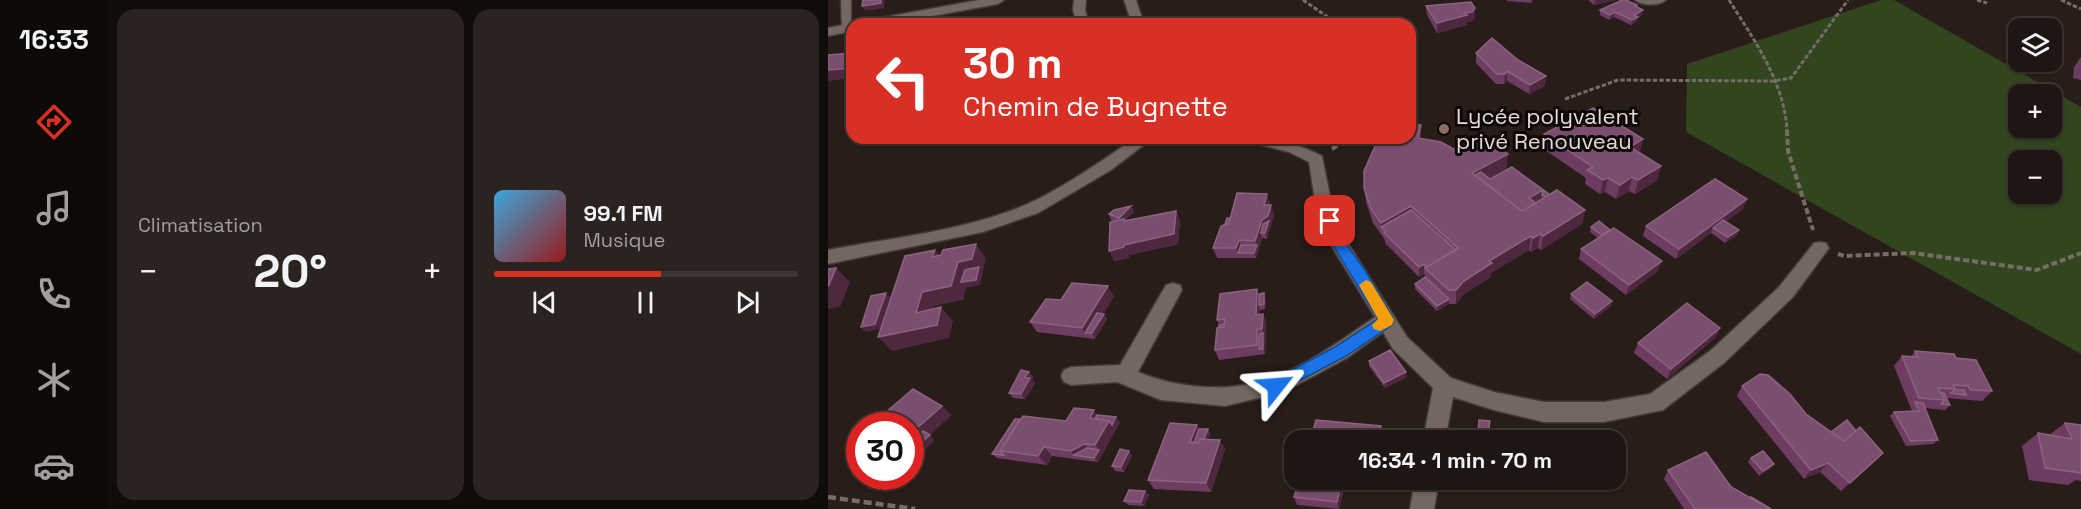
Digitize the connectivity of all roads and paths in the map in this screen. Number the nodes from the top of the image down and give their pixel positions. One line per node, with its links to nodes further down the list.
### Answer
1 (846, 0): 14 (lane)
2 (998, 0): 15 (street)
3 (1080, 0): 16 (street)
4 (1130, 0): 17 (street)
5 (1303, 0): 18 (path)
6 (1641, 0): 7 (street)
7 (1660, 0)
8 (1729, 0): 21 (path)
9 (1848, 0): 21 (path)
10 (1977, 0): 12 (path)
11 (2061, 0): 13 (path)
12 (1987, 3)
13 (2081, 9)
14 (849, 18)
15 (901, 18)
16 (1081, 18)
17 (1136, 18)
18 (1329, 18)
19 (846, 29): 20 (street)
20 (828, 32)
21 (1774, 81): 22 (path); 25 (path)
22 (1565, 99)
23 (1136, 144): 27 (street)
24 (1277, 144): 29 (street)
25 (1820, 248): 26 (path); 32 (street)
26 (2081, 253)
27 (828, 257)
28 (1173, 290): 31 (street)
29 (1386, 320): 31 (street); 32 (street)
30 (1071, 376): 31 (street)
31 (1125, 376)
32 (1444, 385): 33 (street)
33 (1436, 430)
34 (1425, 490): 37 (street)
35 (828, 497): 36 (path)
36 (915, 509)
37 (1422, 509)

